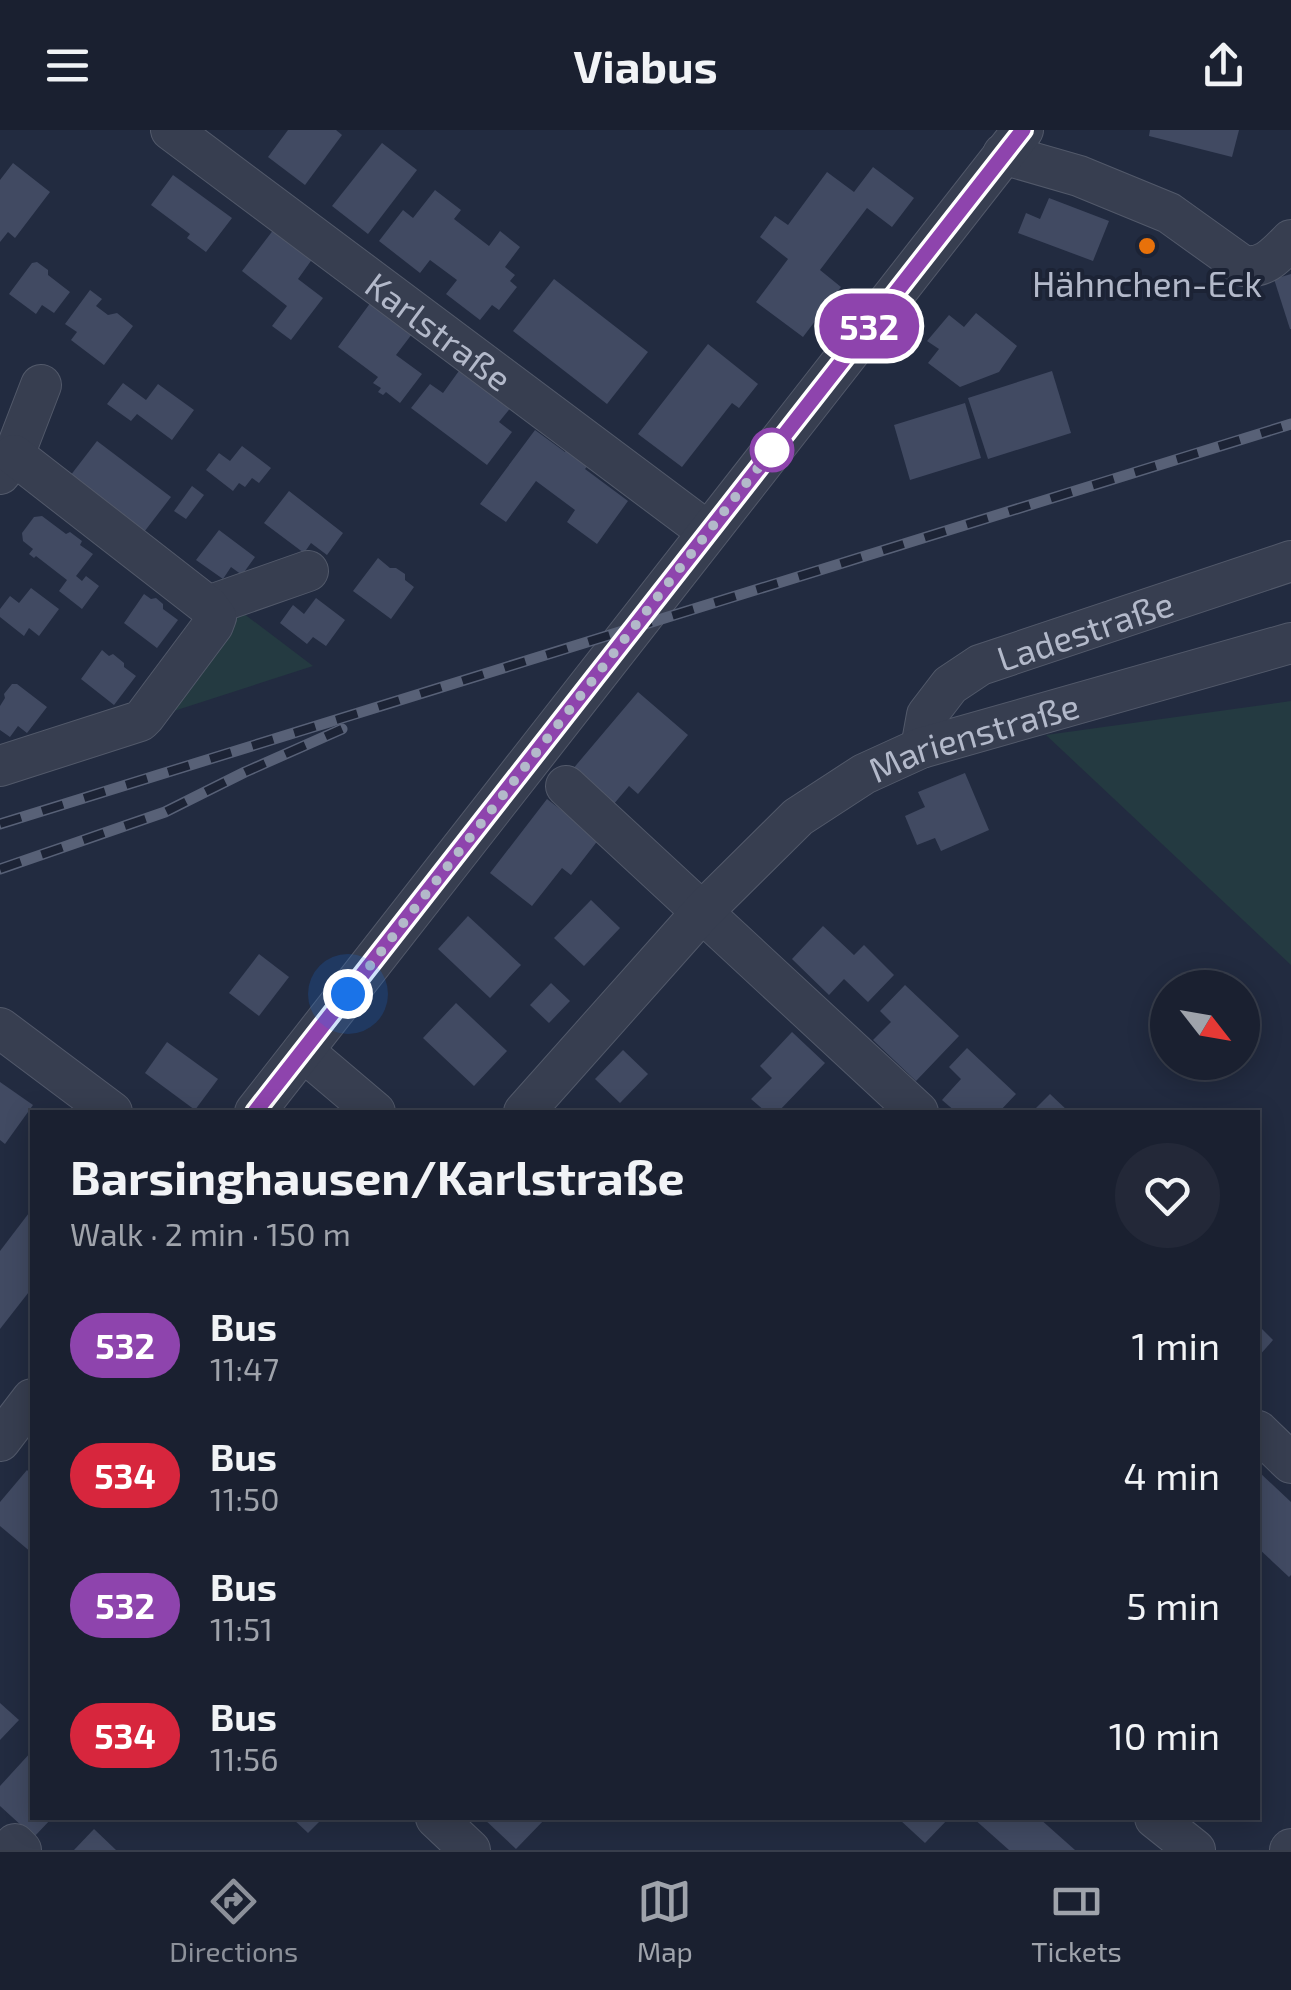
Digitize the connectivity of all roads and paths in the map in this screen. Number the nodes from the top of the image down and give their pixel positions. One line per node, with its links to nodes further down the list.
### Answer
1 (171, 130): 6 (street, Karlstraße)
2 (1013, 142): 3 (street); 6 (street)
3 (1291, 240)
4 (41, 385): 5 (street)
5 (7, 464): 9 (street)
6 (708, 532): 16 (street)
7 (1291, 562): 11 (street, Ladestraße)
8 (308, 571): 9 (street)
9 (208, 606): 12 (street)
10 (1291, 643): 11 (street, Marienstraße)
11 (921, 748): 14 (street, Marienstraße)
12 (0, 766)
13 (566, 786): 14 (street)
14 (702, 912): 20 (street, Marienstraße); 21 (street)
15 (0, 1028): 17 (street)
16 (303, 1051): 18 (street); 19 (street)
17 (109, 1110)
18 (257, 1110)
19 (373, 1110)
20 (526, 1110)
21 (916, 1110)
22 (1260, 1433): 23 (street)
23 (1291, 1463)
24 (438, 1820): 26 (street)
25 (1158, 1820): 27 (street)
26 (470, 1850)
27 (1195, 1850)

